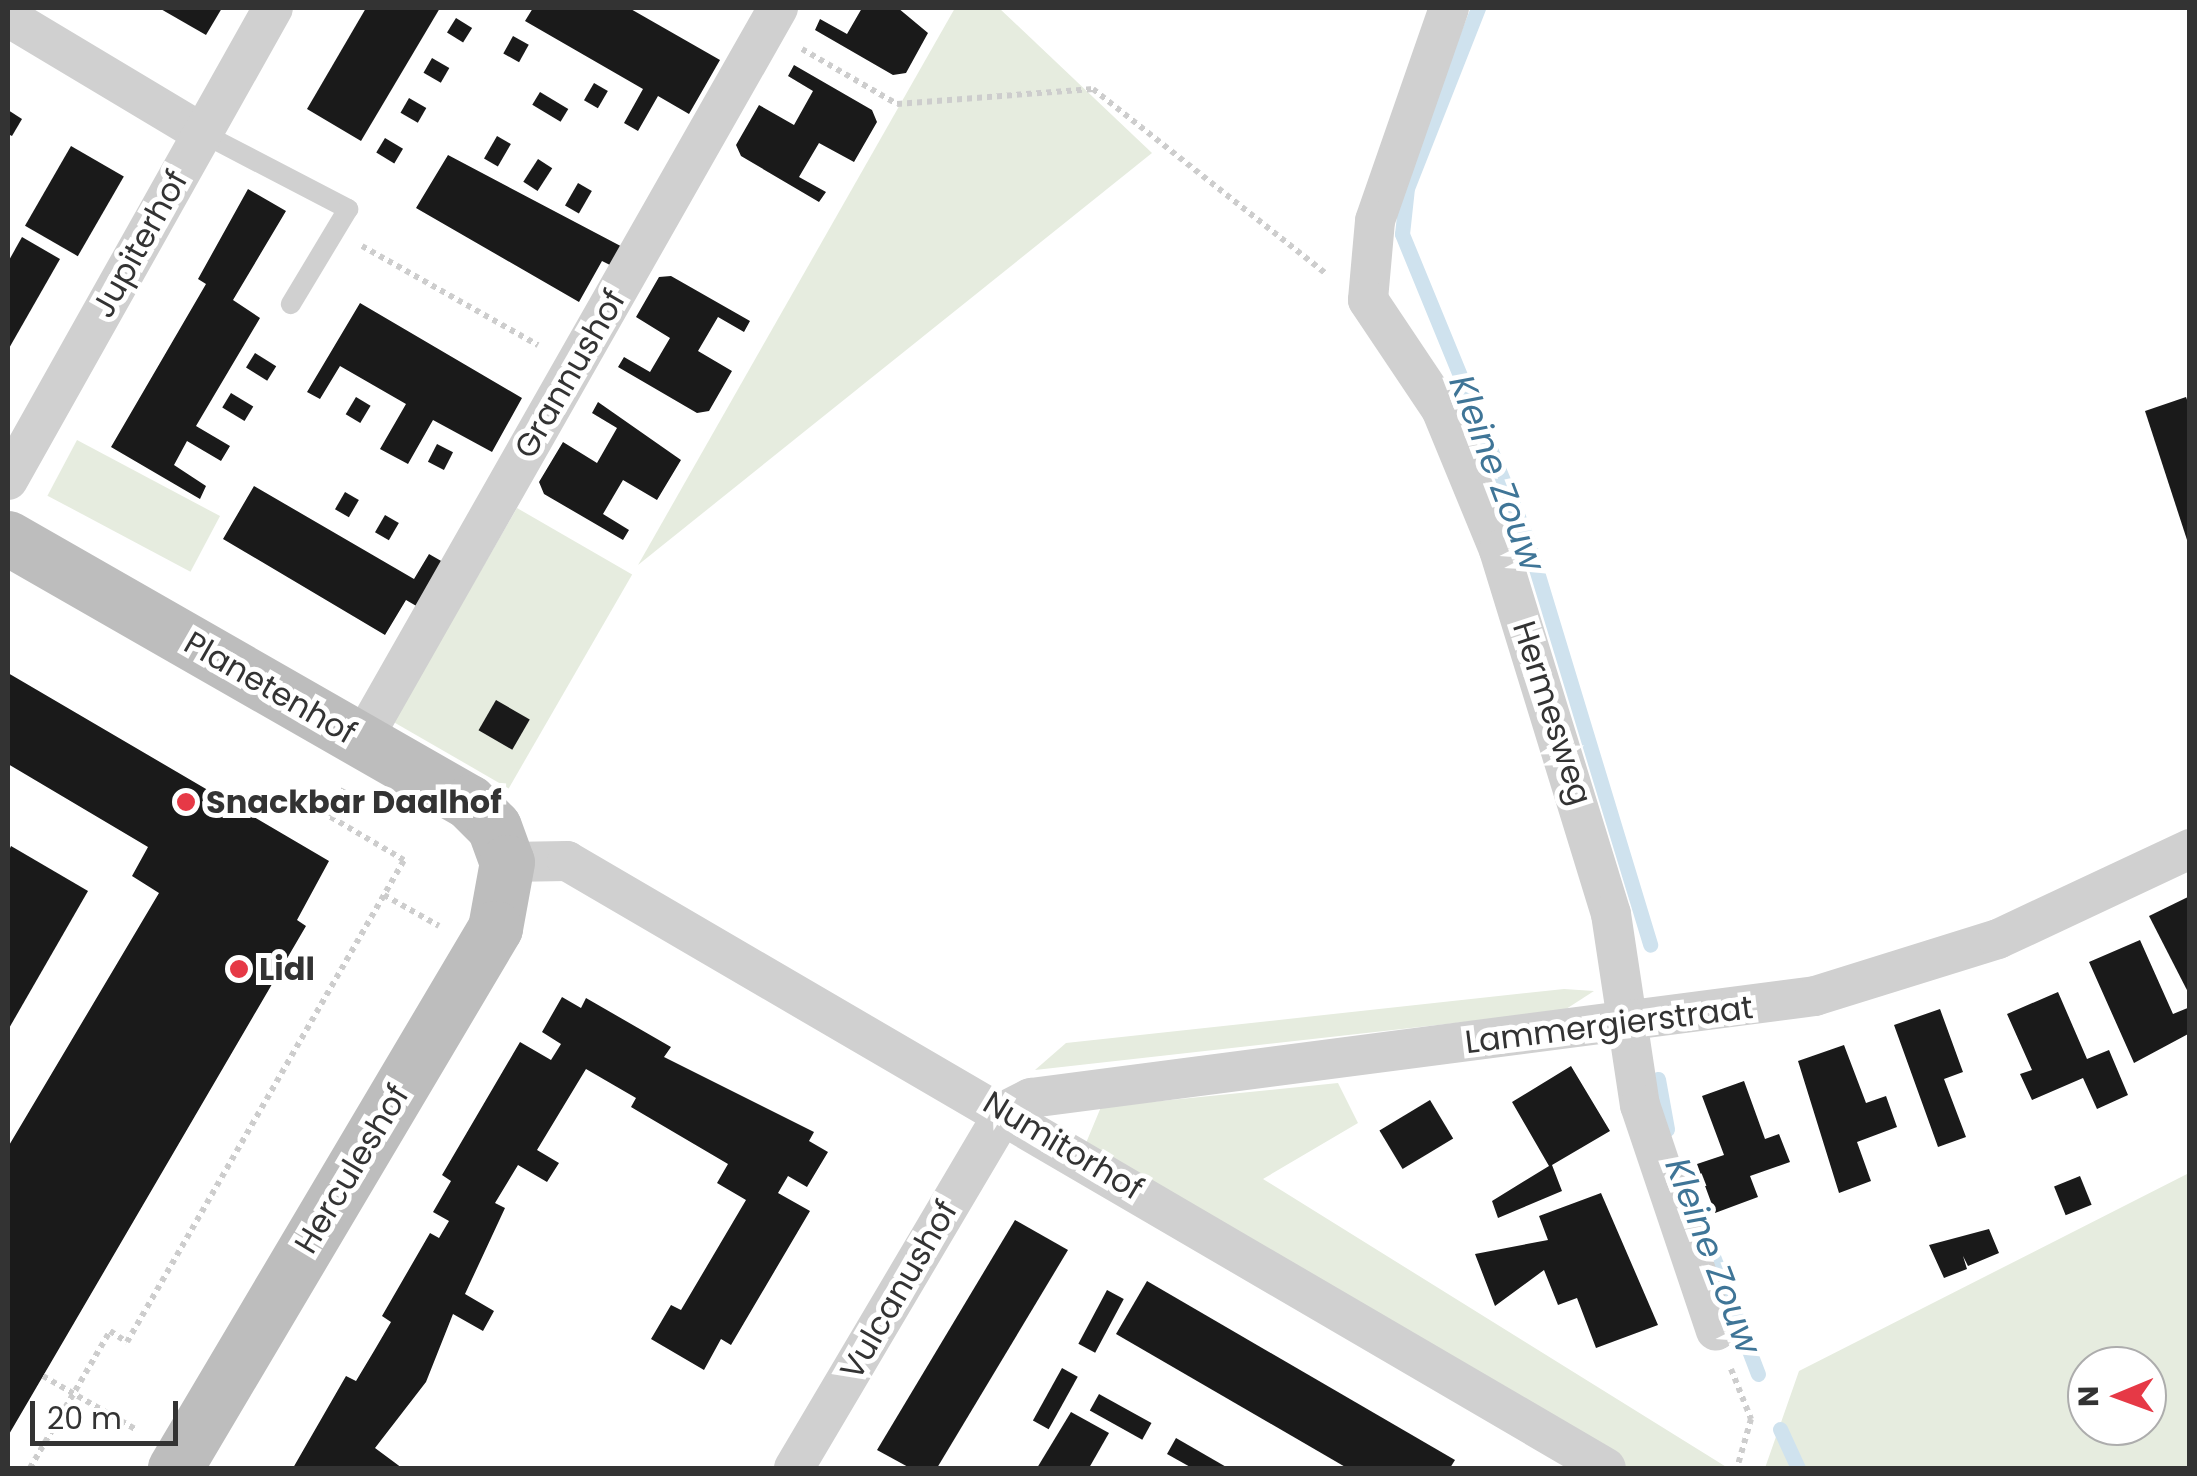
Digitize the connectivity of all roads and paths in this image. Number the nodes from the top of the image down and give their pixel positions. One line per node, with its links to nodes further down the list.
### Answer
1 (273, 8): 5 (street, Jupiterhof)
2 (1449, 8): 7 (street)
3 (8, 18): 5 (street)
4 (772, 18): 7 (path); 9 (street, Grannushof)
5 (202, 133): 6 (lane); 10 (street, Jupiterhof)
6 (335, 230): 8 (lane); 9 (path)
7 (1368, 300): 15 (street, Hermesweg)
8 (291, 304)
9 (574, 365): 12 (street, Grannushof)
10 (8, 480)
11 (8, 538): 12 (street, Planetenhof)
12 (366, 742): 14 (street, Planetenhof); 19 (path)
13 (2190, 849): 15 (street, Lammergierstraat)
14 (508, 862): 16 (street, Numitorhof); 22 (street, Herculeshof)
15 (1630, 1022): 16 (street, Lammergierstraat); 17 (street, Hermesweg)
16 (1004, 1111): 23 (street, Vulcanushof); 24 (street, Numitorhof)
17 (1716, 1331): 25 (path)
18 (43, 1376): 19 (path)
19 (73, 1394): 20 (path); 21 (path)
20 (128, 1425)
21 (30, 1468)
22 (175, 1468)
23 (794, 1468)
24 (1606, 1468)
25 (1737, 1468)

